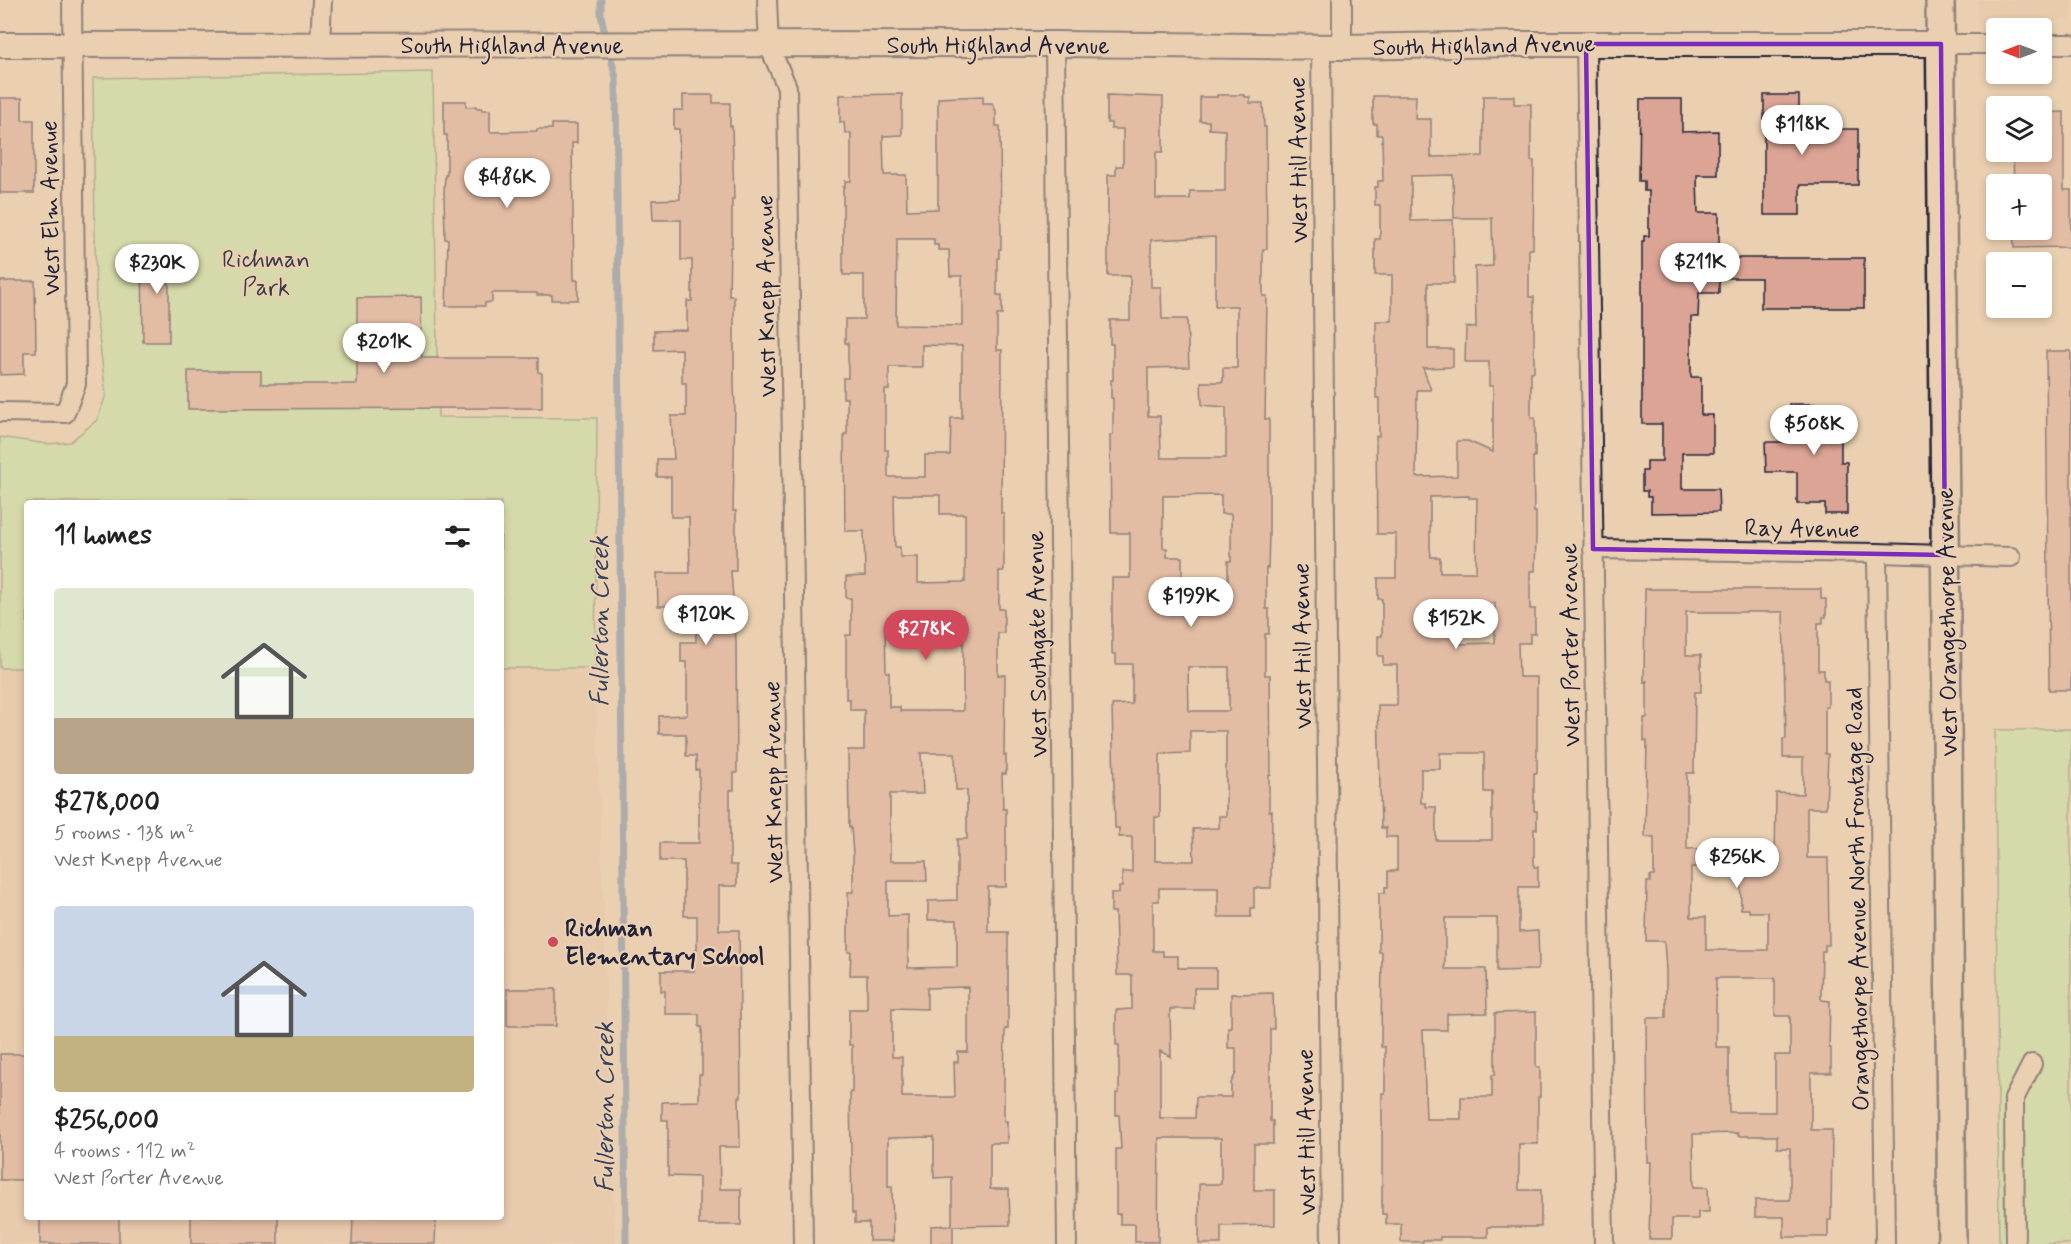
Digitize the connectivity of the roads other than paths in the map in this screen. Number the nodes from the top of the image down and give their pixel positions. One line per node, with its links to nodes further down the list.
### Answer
1 (72, 0): 13 (street, West Elm Avenue)
2 (322, 0): 14 (street)
3 (767, 0): 15 (street, West Knepp Avenue)
4 (1342, 0): 16 (street, West Hill Avenue)
5 (1940, 0): 8 (main road, West Orangethorpe Avenue)
6 (1055, 44): 15 (street, South Highland Avenue); 16 (street, South Highland Avenue); 24 (street, West Southgate Avenue)
7 (1586, 44): 8 (street, South Highland Avenue); 16 (street, South Highland Avenue); 18 (street, West Porter Avenue)
8 (1941, 44): 9 (street, South Highland Avenue); 20 (main road, West Orangethorpe Avenue)
9 (1986, 44)
10 (2052, 44): 11 (street)
11 (2071, 44)
12 (0, 45): 13 (street, South Highland Avenue)
13 (71, 45): 14 (street, South Highland Avenue); 17 (street, West Elm Avenue)
14 (320, 45): 15 (street, South Highland Avenue)
15 (769, 46): 23 (street, West Knepp Avenue)
16 (1331, 47): 25 (street, West Hill Avenue)
17 (0, 412)
18 (1593, 549): 19 (street, Ray Avenue); 26 (street, West Porter Avenue)
19 (1877, 553): 20 (street, Ray Avenue); 27 (street, Orangethorpe Avenue North Frontage Road)
20 (1945, 555): 21 (street, Ray Avenue); 28 (main road, West Orangethorpe Avenue)
21 (2011, 556)
22 (2032, 1064): 29 (street)
23 (803, 1244)
24 (1067, 1244)
25 (1331, 1244)
26 (1604, 1244)
27 (1885, 1244)
28 (1952, 1244)
29 (2015, 1244)

